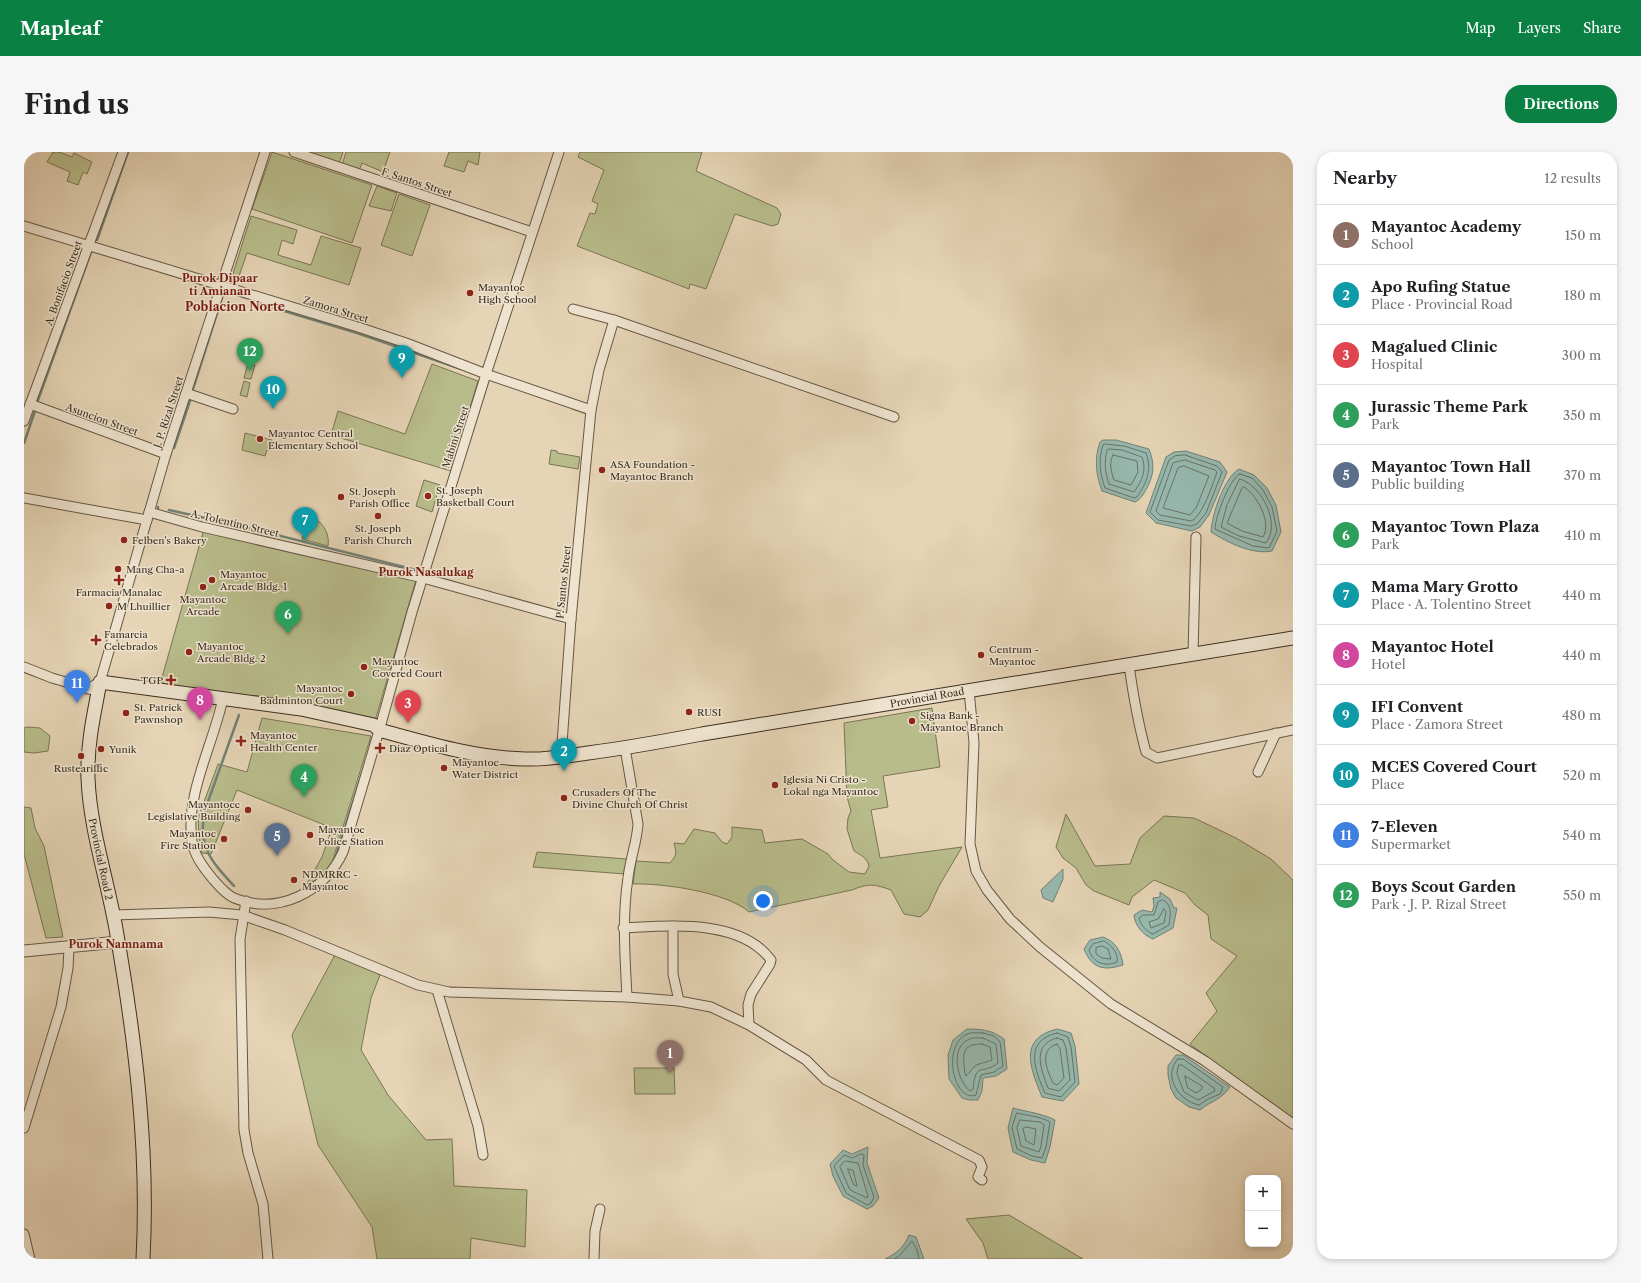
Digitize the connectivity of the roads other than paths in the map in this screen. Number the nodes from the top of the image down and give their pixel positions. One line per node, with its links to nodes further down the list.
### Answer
1 (123, 152): 7 (street, A. Bonifacio Street)
2 (266, 152): 8 (street, J. P. Rizal Street)
3 (294, 152): 6 (street, F. Santos Street)
4 (559, 152): 6 (street, Mabini Street)
5 (24, 226): 7 (street, Zamora Street)
6 (532, 232): 11 (street, Mabini Street)
7 (89, 247): 8 (street, Zamora Street); 13 (street, A. Bonifacio Street)
8 (221, 285): 11 (street, Zamora Street); 12 (street, J. P. Rizal Street)
9 (573, 309): 10 (street)
10 (614, 320): 15 (street, P. Santos Street); 16 (street)
11 (486, 374): 15 (street, Zamora Street); 22 (street, Mabini Street)
12 (186, 393): 14 (street); 18 (street, J. P. Rizal Street)
13 (28, 401): 17 (street, A. Bonifacio Street); 18 (street, Asuncion Street)
14 (233, 409)
15 (591, 410): 23 (street, P. Santos Street)
16 (894, 417)
17 (24, 421)
18 (166, 454): 20 (street, J. P. Rizal Street)
19 (24, 498): 20 (street, A. Tolentino Street)
20 (148, 516): 22 (street, A. Tolentino Street); 28 (street, J. P. Rizal Street)
21 (1196, 537): 25 (street)
22 (423, 578): 23 (street, A. Tolentino Street); 31 (street, Mabini Street)
23 (570, 619): 35 (street, P. Santos Street)
24 (1293, 638): 25 (main road, Provincial Road)
25 (1193, 654): 26 (main road, Provincial Road)
26 (1129, 665): 29 (main road, Provincial Road); 33 (street)
27 (24, 667): 28 (street)
28 (95, 687): 30 (main road, Provincial Road); 38 (main road, Provincial Road 2)
29 (969, 690): 34 (main road, Provincial Road); 49 (street)
30 (222, 702): 31 (main road, Provincial Road); 37 (street, Mabini Street)
31 (379, 730): 35 (main road, Provincial Road); 37 (street, Mabini Street)
32 (1293, 730): 33 (street)
33 (1276, 734): 36 (street)
34 (625, 748): 35 (main road, Provincial Road); 41 (street)
35 (561, 757)
36 (1258, 772)
37 (246, 901): 39 (street)
38 (113, 915): 39 (street); 42 (main road, Provincial Road 2)
39 (242, 915): 45 (street); 57 (street)
40 (674, 926): 41 (street); 47 (street); 48 (street)
41 (623, 928): 46 (street)
42 (118, 942): 43 (street); 56 (main road, Provincial Road 2)
43 (69, 948): 44 (street); 50 (street)
44 (24, 951)
45 (437, 990): 46 (street); 51 (street)
46 (627, 997): 47 (street)
47 (678, 1001): 48 (street)
48 (749, 1025): 52 (street)
49 (1293, 1124)
50 (24, 1128)
51 (483, 1155)
52 (982, 1180)
53 (600, 1209): 58 (street)
54 (24, 1234): 55 (street)
55 (30, 1259)
56 (143, 1259)
57 (268, 1259)
58 (594, 1259)

